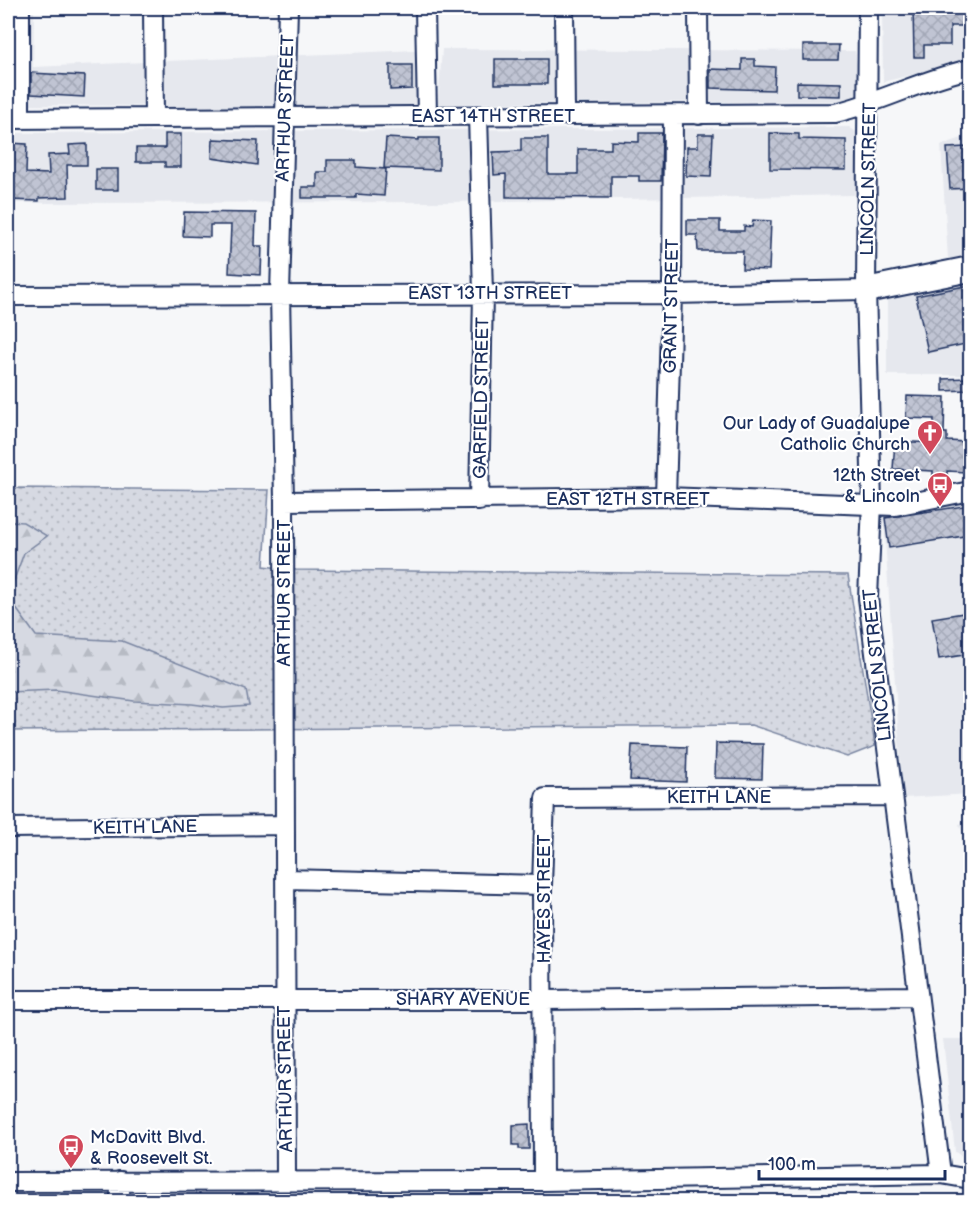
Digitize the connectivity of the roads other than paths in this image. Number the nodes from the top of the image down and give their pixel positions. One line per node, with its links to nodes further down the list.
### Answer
1 (20, 8): 16 (street)
2 (153, 8): 17 (street)
3 (288, 8): 15 (street, ARTHUR STREET)
4 (425, 8): 13 (street)
5 (564, 8): 10 (street)
6 (698, 8): 12 (street)
7 (868, 8): 9 (street, LINCOLN STREET)
8 (970, 69): 9 (street, EAST 14TH STREET)
9 (868, 105): 12 (street, EAST 14TH STREET); 19 (street, LINCOLN STREET)
10 (565, 115): 11 (street, EAST 14TH STREET); 14 (street, EAST 14TH STREET)
11 (673, 115): 12 (street, EAST 14TH STREET); 22 (street, GRANT STREET)
12 (699, 115)
13 (427, 116): 14 (street, EAST 14TH STREET); 15 (street, EAST 14TH STREET)
14 (478, 116): 20 (street, GARFIELD STREET)
15 (287, 117): 17 (street, EAST 14TH STREET); 21 (street, ARTHUR STREET)
16 (14, 118): 17 (street, EAST 14TH STREET)
17 (154, 118)
18 (970, 269): 19 (main road, EAST 13TH STREET)
19 (867, 290): 22 (street, EAST 13TH STREET); 28 (street, LINCOLN STREET)
20 (483, 293): 21 (street, EAST 13TH STREET); 22 (street, EAST 13TH STREET); 27 (street, GARFIELD STREET)
21 (280, 294): 23 (street, EAST 13TH STREET); 26 (street, ARTHUR STREET)
22 (672, 294): 25 (street, GRANT STREET)
23 (8, 296)
24 (970, 491): 28 (street, EAST 12TH STREET)
25 (666, 497): 27 (street, EAST 12TH STREET); 28 (street, EAST 12TH STREET)
26 (284, 501): 27 (street, EAST 12TH STREET); 31 (street, ARTHUR STREET)
27 (479, 501)
28 (872, 504): 29 (street, LINCOLN STREET)
29 (892, 796): 30 (street, KEITH LANE); 35 (street, LINCOLN STREET)
30 (545, 798): 34 (street, HAYES STREET)
31 (284, 825): 32 (street, KEITH LANE); 33 (street, ARTHUR STREET)
32 (8, 828)
33 (285, 879): 34 (street); 36 (street, ARTHUR STREET)
34 (542, 885): 38 (street, HAYES STREET)
35 (918, 996): 38 (street, SHARY AVENUE); 39 (street, LINCOLN STREET)
36 (284, 998): 37 (street, SHARY AVENUE); 38 (street, SHARY AVENUE); 40 (street, ARTHUR STREET)
37 (8, 1000)
38 (544, 1000): 43 (street, HAYES STREET)
39 (941, 1174): 41 (street); 43 (street)
40 (286, 1179): 42 (street); 43 (street)
41 (970, 1179)
42 (120, 1181): 44 (street); 45 (street)
43 (543, 1181)
44 (8, 1182)
45 (120, 1202)

